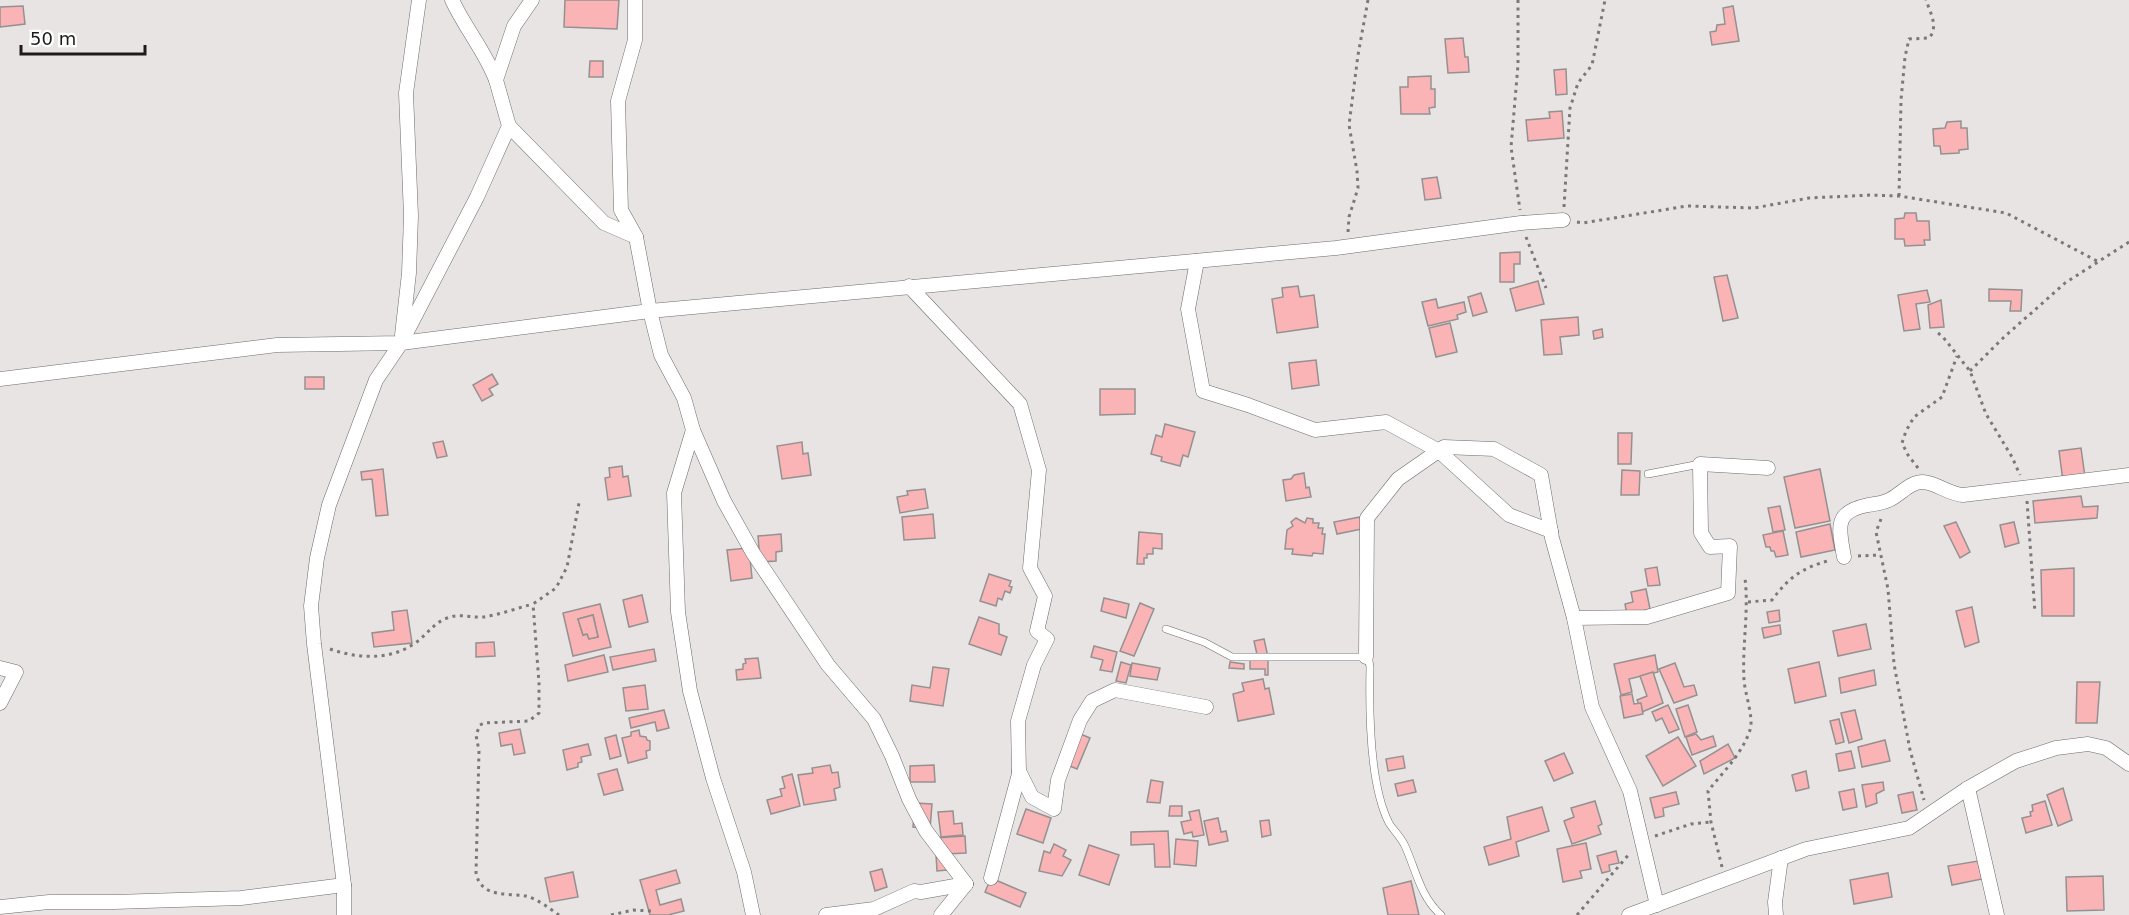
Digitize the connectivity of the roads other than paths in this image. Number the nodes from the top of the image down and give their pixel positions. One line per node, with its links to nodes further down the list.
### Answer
1 (419, 0): 12 (street)
2 (452, 0): 5 (street)
3 (532, 0): 5 (street)
4 (634, 0): 8 (street)
5 (496, 80): 6 (street)
6 (509, 126): 8 (street); 12 (street)
7 (1563, 220): 9 (street)
8 (636, 237): 11 (street)
9 (1197, 261): 10 (street); 15 (street)
10 (909, 286): 11 (street); 29 (street)
11 (650, 311): 12 (street); 14 (street)
12 (401, 343): 13 (street); 34 (street)
13 (0, 379)
14 (693, 430): 33 (street); 39 (street)
15 (1439, 451): 20 (street); 20 (street); 24 (street)
16 (1700, 464): 17 (street); 18 (lane); 22 (street)
17 (1768, 468)
18 (1648, 474)
19 (2129, 475): 21 (street)
20 (1551, 531): 22 (street)
21 (1844, 557)
22 (1574, 618): 35 (street)
23 (1166, 629): 24 (lane)
24 (1366, 657): 42 (lane)
25 (0, 668): 26 (street)
26 (0, 703)
27 (1206, 707): 29 (street)
28 (2129, 764): 30 (street)
29 (1019, 771): 32 (street)
30 (1968, 788): 31 (street); 45 (street)
31 (1781, 858): 35 (street); 44 (street)
32 (991, 878)
33 (966, 884): 40 (street); 41 (street)
34 (344, 885): 37 (street); 38 (street)
35 (1657, 905): 43 (street)
36 (0, 907): 37 (street)
37 (116, 909)
38 (344, 915)
39 (753, 915)
40 (826, 915)
41 (941, 915)
42 (1441, 915)
43 (1629, 915)
44 (1776, 915)
45 (1997, 915)

